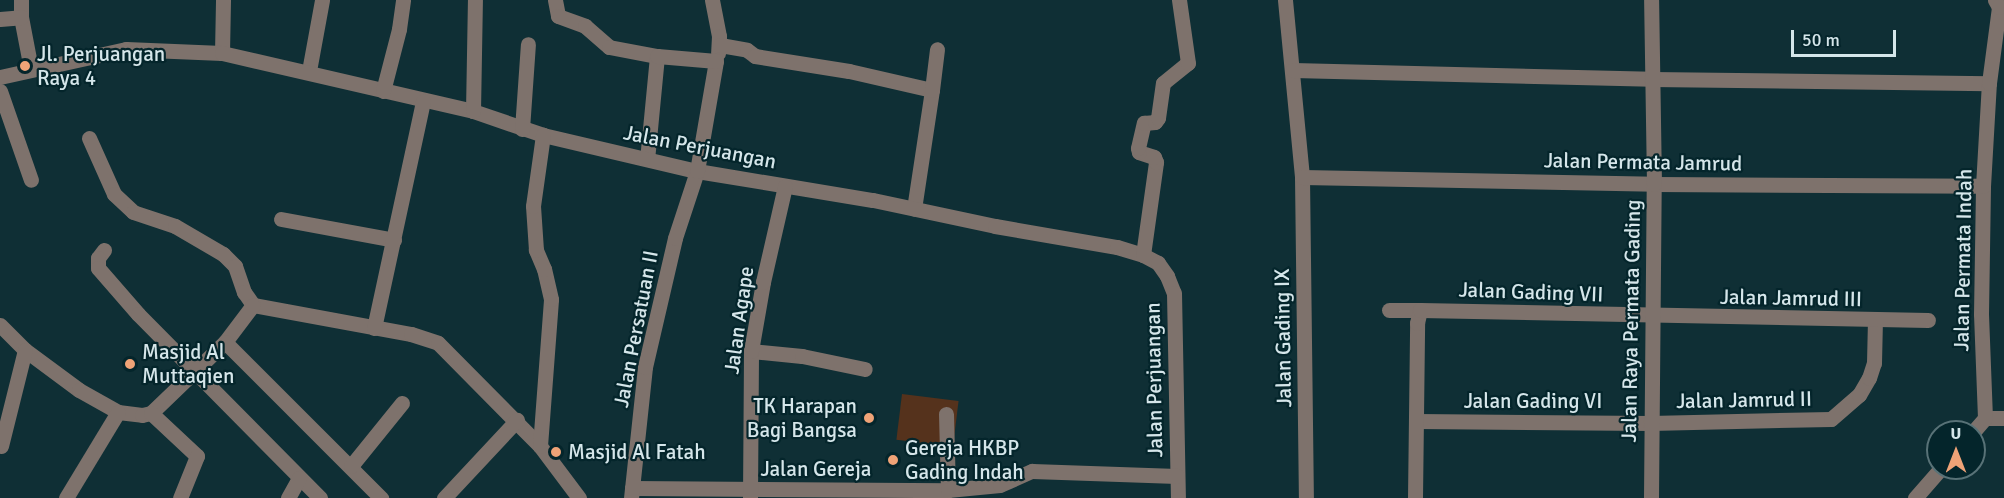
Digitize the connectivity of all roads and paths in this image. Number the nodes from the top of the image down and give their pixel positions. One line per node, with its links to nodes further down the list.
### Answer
1 (21, 0): 12 (street)
2 (223, 0): 17 (street)
3 (322, 0): 22 (street)
4 (403, 0): 28 (street)
5 (475, 0): 30 (street)
6 (555, 0): 18 (street)
7 (712, 0): 15 (street)
8 (1179, 0): 45 (street)
9 (1285, 0): 21 (street, Jalan Gading IX)
10 (1652, 0): 24 (street, Jalan Raya Permata Gading)
11 (1995, 0): 25 (street)
12 (21, 17): 13 (street); 20 (street)
13 (0, 19)
14 (528, 44): 31 (street)
15 (720, 45): 19 (street, Jalan Persatuan II); 26 (street)
16 (937, 49): 26 (street)
17 (222, 53): 20 (street, Jalan Perjuangan); 22 (street, Jalan Perjuangan)
18 (657, 57): 19 (street); 34 (street)
19 (716, 61): 35 (street, Jalan Persatuan II)
20 (31, 69): 23 (street, Jalan Perjuangan)
21 (1293, 70): 24 (street); 36 (street, Jalan Gading IX)
22 (309, 71): 28 (street, Jalan Perjuangan)
23 (0, 77)
24 (1652, 79): 25 (street); 38 (street, Jalan Raya Permata Gading)
25 (1989, 83): 40 (street, Jalan Permata Indah)
26 (932, 90): 41 (street)
27 (0, 91): 37 (street)
28 (382, 91): 29 (street, Jalan Perjuangan)
29 (423, 101): 30 (street, Jalan Perjuangan); 43 (street)
30 (473, 111): 31 (street, Jalan Perjuangan)
31 (522, 129): 32 (street, Jalan Perjuangan)
32 (543, 135): 34 (street, Jalan Perjuangan); 69 (street)
33 (89, 138): 46 (street)
34 (646, 159): 35 (street, Jalan Perjuangan)
35 (697, 171): 39 (street, Jalan Perjuangan); 76 (street, Jalan Persatuan II)
36 (1302, 177): 38 (street, Jalan Permata Jamrud); 87 (street, Jalan Gading IX)
37 (31, 180)
38 (1654, 184): 40 (street, Jalan Permata Jamrud); 48 (street, Jalan Raya Permata Gading)
39 (786, 186): 41 (street, Jalan Perjuangan); 56 (street, Jalan Agape)
40 (1983, 186): 63 (street, Jalan Permata Indah)
41 (914, 209): 45 (street, Jalan Perjuangan)
42 (281, 219): 43 (street)
43 (394, 240): 53 (street)
44 (104, 250): 58 (street)
45 (1143, 255): 71 (street, Jalan Perjuangan)
46 (253, 305): 53 (street); 54 (street)
47 (1389, 310): 49 (street, Jalan Gading VII)
48 (1654, 316): 49 (street, Jalan Gading VII); 50 (street, Jalan Jamrud III); 67 (street, Jalan Raya Permata Gading)
49 (1419, 317): 66 (street)
50 (1875, 320): 51 (street, Jalan Jamrud III); 67 (street, Jalan Jamrud II)
51 (1928, 320)
52 (0, 325): 55 (street)
53 (374, 328): 65 (street)
54 (225, 342): 58 (street); 70 (street)
55 (26, 350): 60 (street); 68 (street)
56 (752, 351): 57 (street); 77 (street, Jalan Agape)
57 (865, 369)
58 (196, 370): 61 (street); 72 (street)
59 (402, 403): 70 (street)
60 (118, 412): 61 (street); 81 (street)
61 (151, 412): 79 (street)
62 (946, 414): 74 (street)
63 (1985, 418): 64 (street)
64 (2004, 418)
65 (517, 420): 69 (street); 85 (street)
66 (1416, 421): 67 (street, Jalan Gading VI); 88 (street)
67 (1650, 423): 89 (street, Jalan Raya Permata Gading)
68 (1, 446)
69 (540, 446): 80 (street)
70 (351, 466): 84 (street)
71 (1177, 476): 75 (street, Jalan Gereja); 86 (street, Jalan Perjuangan)
72 (299, 478): 82 (street); 83 (street)
73 (1931, 480): 90 (street)
74 (948, 490): 75 (street, Jalan Gereja); 78 (street, Jalan Gereja)
75 (1000, 492)
76 (631, 493): 77 (street, Jalan Gereja)
77 (750, 494): 78 (street, Jalan Gereja)
78 (847, 494)
79 (184, 496)
80 (575, 497)
81 (66, 498)
82 (288, 498)
83 (320, 498)
84 (381, 498)
85 (444, 498)
86 (1178, 498)
87 (1306, 498)
88 (1415, 498)
89 (1651, 498)
90 (1915, 498)

